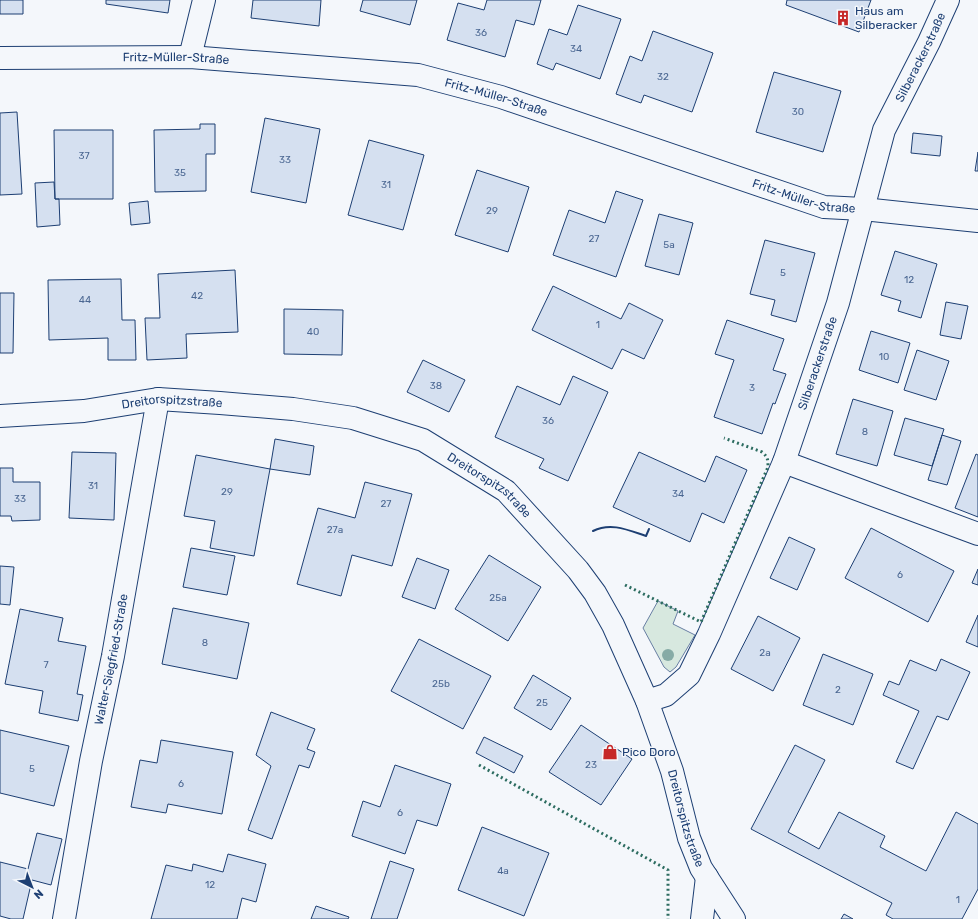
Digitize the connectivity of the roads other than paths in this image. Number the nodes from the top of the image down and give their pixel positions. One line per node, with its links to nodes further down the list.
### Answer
1 (204, 0): 3 (street)
2 (948, 0): 5 (street, Silberackerstraße)
3 (190, 57): 4 (street, Fritz-Müller-Straße); 5 (street, Fritz-Müller-Straße)
4 (0, 58)
5 (863, 209): 6 (street, Fritz-Müller-Straße); 9 (street, Silberackerstraße)
6 (978, 221)
7 (158, 399): 8 (street, Dreitorspitzstraße); 11 (street, Dreitorspitzstraße); 13 (street, Walter-Siegfried-Straße)
8 (0, 416)
9 (784, 462): 10 (street); 11 (street, Silberackerstraße)
10 (978, 534)
11 (647, 701): 12 (street, Dreitorspitzstraße)
12 (707, 877): 14 (street); 15 (street, Dreitorspitzstraße)
13 (64, 919)
14 (702, 919)
15 (734, 919)

